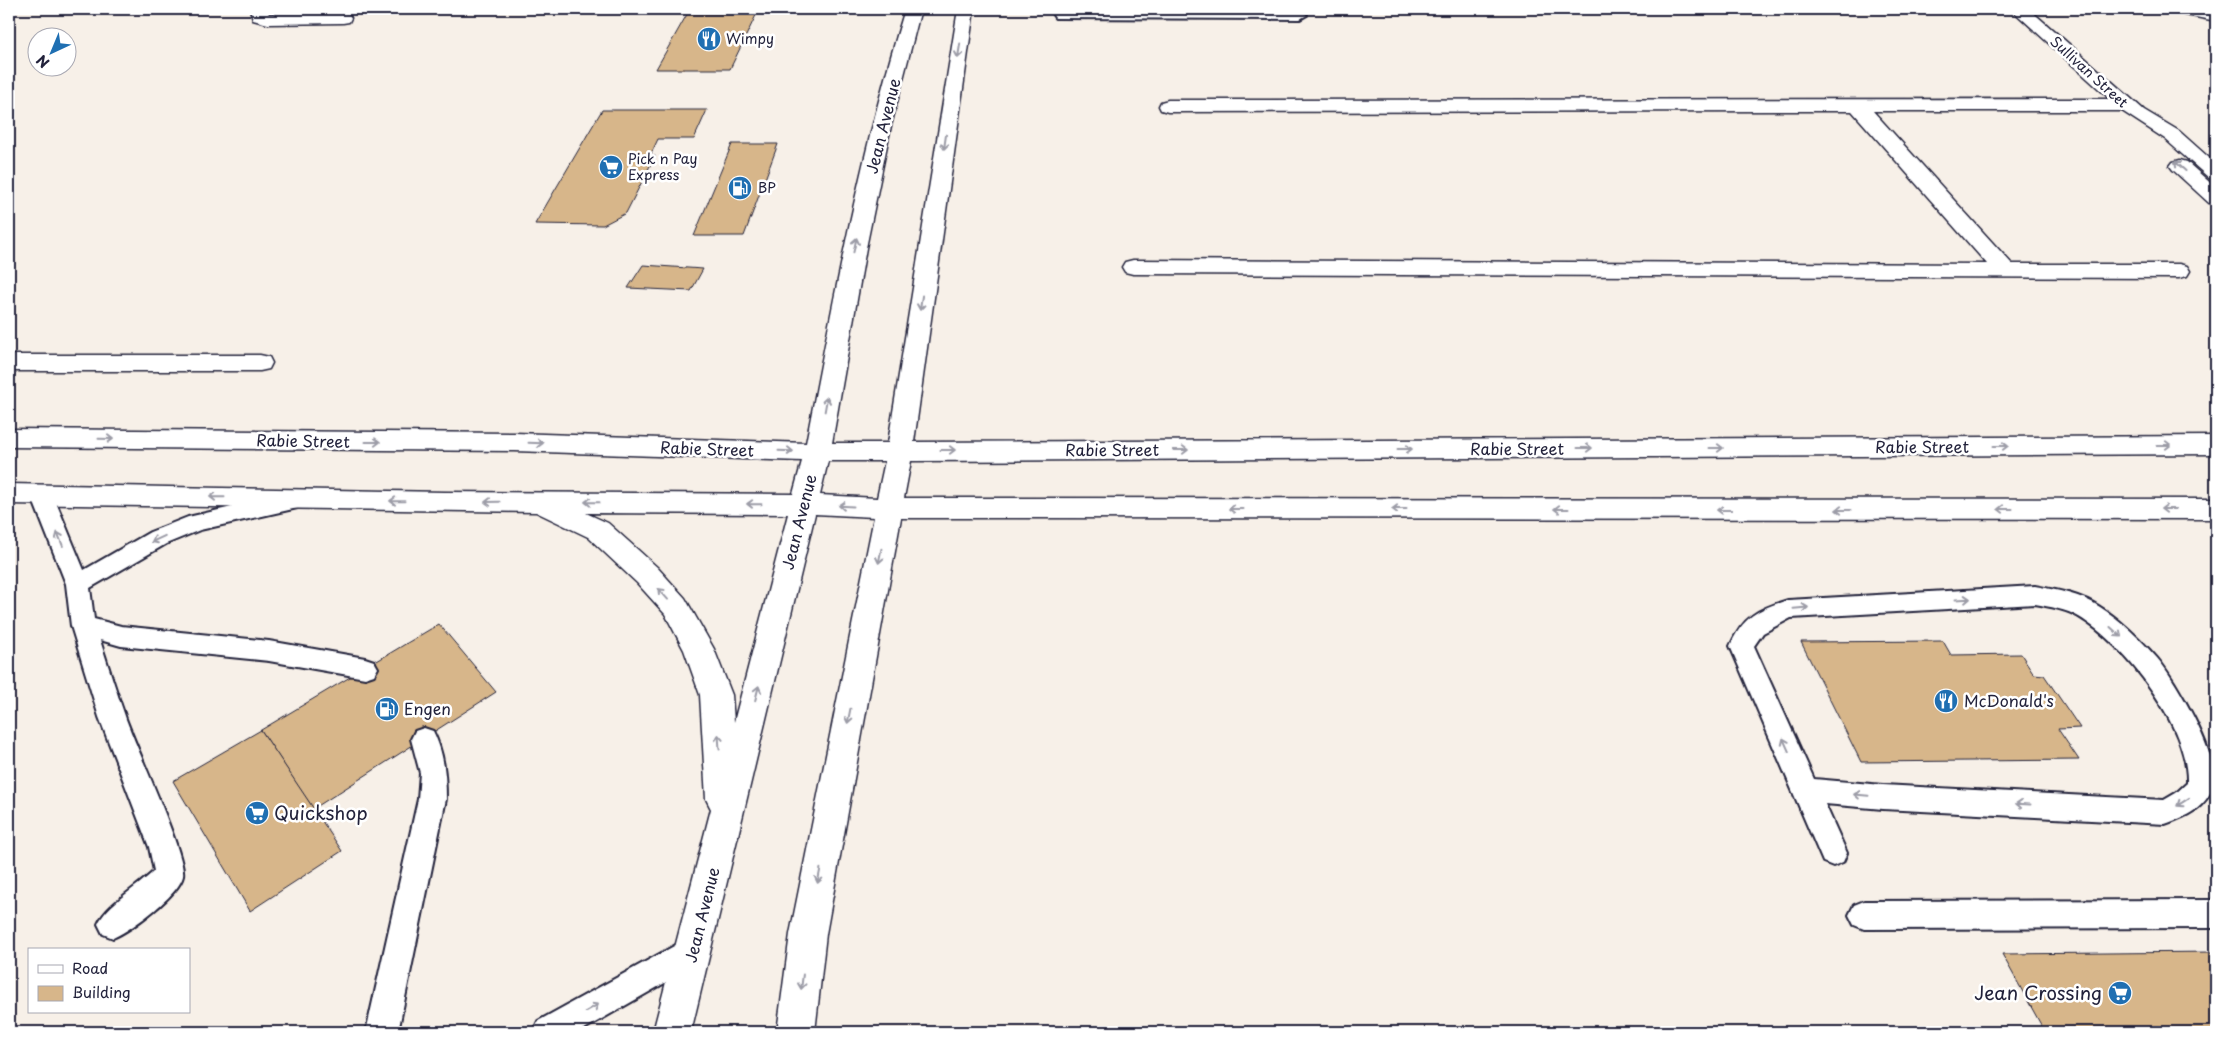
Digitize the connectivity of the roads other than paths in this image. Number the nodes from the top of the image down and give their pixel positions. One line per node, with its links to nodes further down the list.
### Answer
1 (258, 9): 9 (main road)
2 (913, 9): 23 (main road, Jean Avenue, one-way to 2)
3 (966, 9): 22 (main road, one-way to 22)
4 (2019, 9): 12 (main road, Sullivan Street)
5 (2181, 9): 8 (main road)
6 (1300, 14): 7 (lane)
7 (1060, 15)
8 (2216, 16)
9 (343, 18)
10 (1856, 104): 11 (main road); 12 (main road); 16 (main road)
11 (1168, 106)
12 (2132, 110): 13 (main road, Sullivan Street); 14 (main road, Sullivan Street, one-way to 12)
13 (2216, 174)
14 (2216, 199)
15 (1133, 267): 16 (main road)
16 (2006, 271): 17 (main road)
17 (2178, 271)
18 (9, 363): 19 (main road)
19 (260, 363)
20 (9, 438): 23 (main road, Rabie Street, one-way to 23)
21 (2216, 445): 22 (main road, Rabie Street, one-way to 21)
22 (900, 450): 23 (main road, Rabie Street); 29 (main road)
23 (817, 452): 28 (main road, Jean Avenue)
24 (9, 494): 25 (main road)
25 (42, 495): 26 (main road, one-way to 25); 31 (lane, one-way to 25)
26 (306, 498): 27 (main road, one-way to 26); 31 (lane, one-way to 31)
27 (538, 501): 28 (main road, one-way to 27); 36 (main road, one-way to 27)
28 (803, 504): 29 (main road, one-way to 28); 36 (main road, Jean Avenue, one-way to 28)
29 (889, 508): 30 (main road, one-way to 29); 45 (main road, one-way to 45)
30 (2216, 508)
31 (78, 584): 32 (lane)
32 (83, 626): 33 (lane); 40 (lane)
33 (365, 668)
34 (424, 739): 42 (lane)
35 (1805, 790): 35 (lane, one-way to 35); 37 (lane)
36 (724, 826): 41 (main road, Jean Avenue)
37 (1833, 853)
38 (2216, 914): 39 (lane)
39 (1864, 915)
40 (114, 924)
41 (694, 950): 43 (lane, one-way to 41); 44 (main road, Jean Avenue)
42 (382, 1032)
43 (549, 1032)
44 (672, 1032)
45 (796, 1032)

